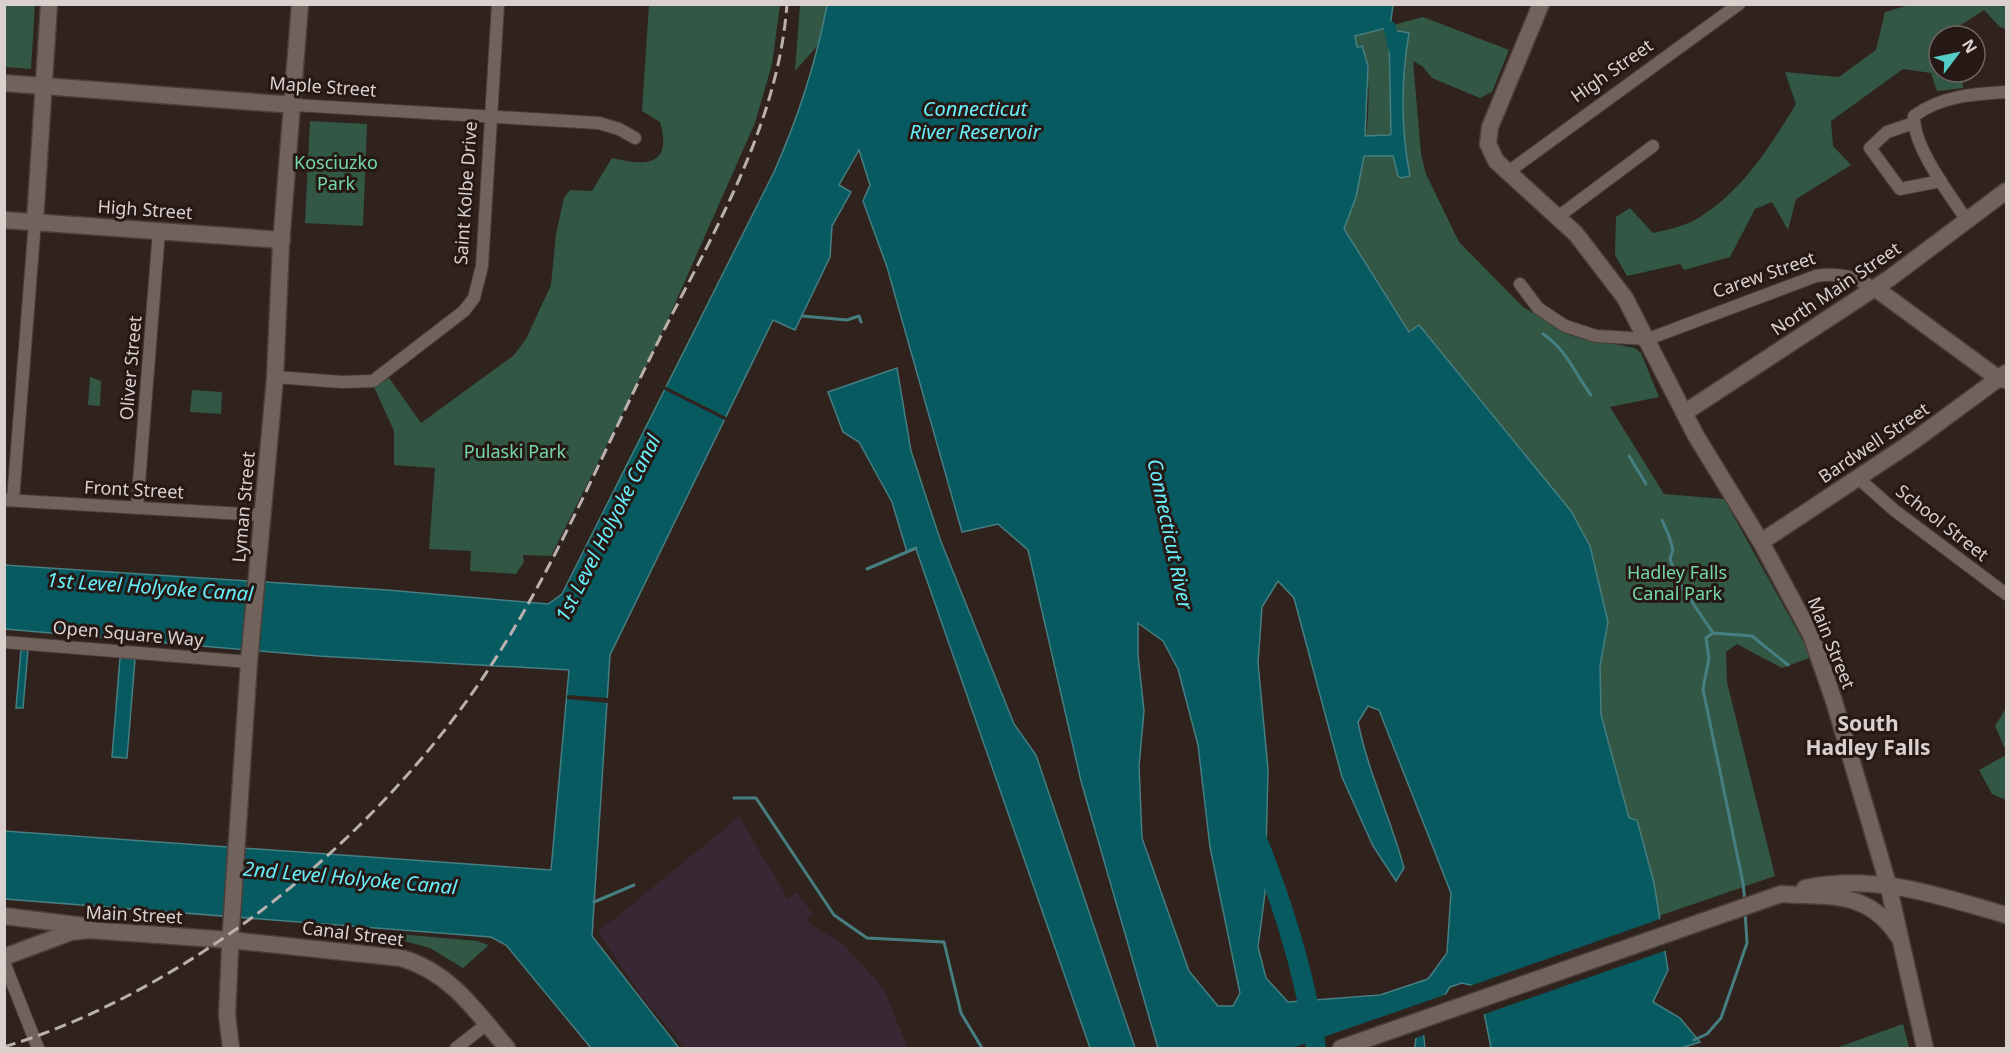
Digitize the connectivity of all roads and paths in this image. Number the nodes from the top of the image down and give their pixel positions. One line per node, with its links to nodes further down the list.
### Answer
1 (49, 4): 7 (main road)
2 (300, 4): 9 (main road, Lyman Street)
3 (498, 4): 10 (street, Saint Kolbe Drive)
4 (1541, 4): 14 (main road)
5 (1739, 4): 14 (street, High Street)
6 (4, 83): 7 (main road, Maple Street)
7 (43, 86): 9 (main road, Maple Street); 19 (main road)
8 (2007, 92): 11 (street)
9 (294, 105): 10 (street, Maple Street); 22 (main road, Lyman Street)
10 (489, 118): 12 (street, Maple Street); 26 (street, Saint Kolbe Drive)
11 (1914, 123): 15 (street); 15 (street)
12 (635, 138)
13 (1653, 146): 17 (street)
14 (1508, 172): 17 (main road, Main Street)
15 (1941, 181): 20 (street)
16 (2007, 191): 20 (main road, North Main Street)
17 (1559, 216): 25 (main road, Main Street)
18 (4, 220): 19 (main road, High Street)
19 (35, 221): 21 (main road, High Street); 30 (street)
20 (1967, 221): 24 (main road, North Main Street)
21 (159, 231): 22 (main road, High Street); 31 (street, Oliver Street)
22 (282, 240): 26 (main road, Lyman Street)
23 (1520, 284): 25 (street)
24 (1875, 288): 25 (street, Carew Street); 27 (main road, Carew Street); 28 (main road, North Main Street)
25 (1648, 339): 28 (main road, Main Street)
26 (274, 376): 32 (main road, Lyman Street)
27 (2005, 379): 29 (main road, Bardwell Street)
28 (1684, 413): 33 (main road, Main Street)
29 (1858, 478): 33 (main road, Bardwell Street); 34 (street, School Street)
30 (9, 500): 31 (street, Front Street)
31 (137, 508): 32 (street, Front Street)
32 (262, 515): 36 (main road, Lyman Street)
33 (1761, 542): 37 (main road, Main Street)
34 (2007, 594)
35 (4, 642): 36 (street, Open Square Way)
36 (250, 658): 42 (main road, Lyman Street)
37 (1888, 884): 38 (main road); 39 (main road); 43 (main road, Main Street)
38 (1781, 894): 43 (main road); 51 (main road)
39 (2007, 915)
40 (4, 916): 41 (main road)
41 (107, 930): 42 (main road, Main Street); 44 (main road, Main Street)
42 (230, 940): 46 (main road, Canal Street); 48 (main road, Lyman Street)
43 (1901, 942): 52 (main road, Main Street)
44 (4, 957)
45 (4, 962): 47 (street)
46 (487, 1024): 49 (street); 50 (main road, Canal Street)
47 (38, 1048)
48 (231, 1048)
49 (456, 1048)
50 (507, 1048)
51 (1341, 1048)
52 (1925, 1048)

